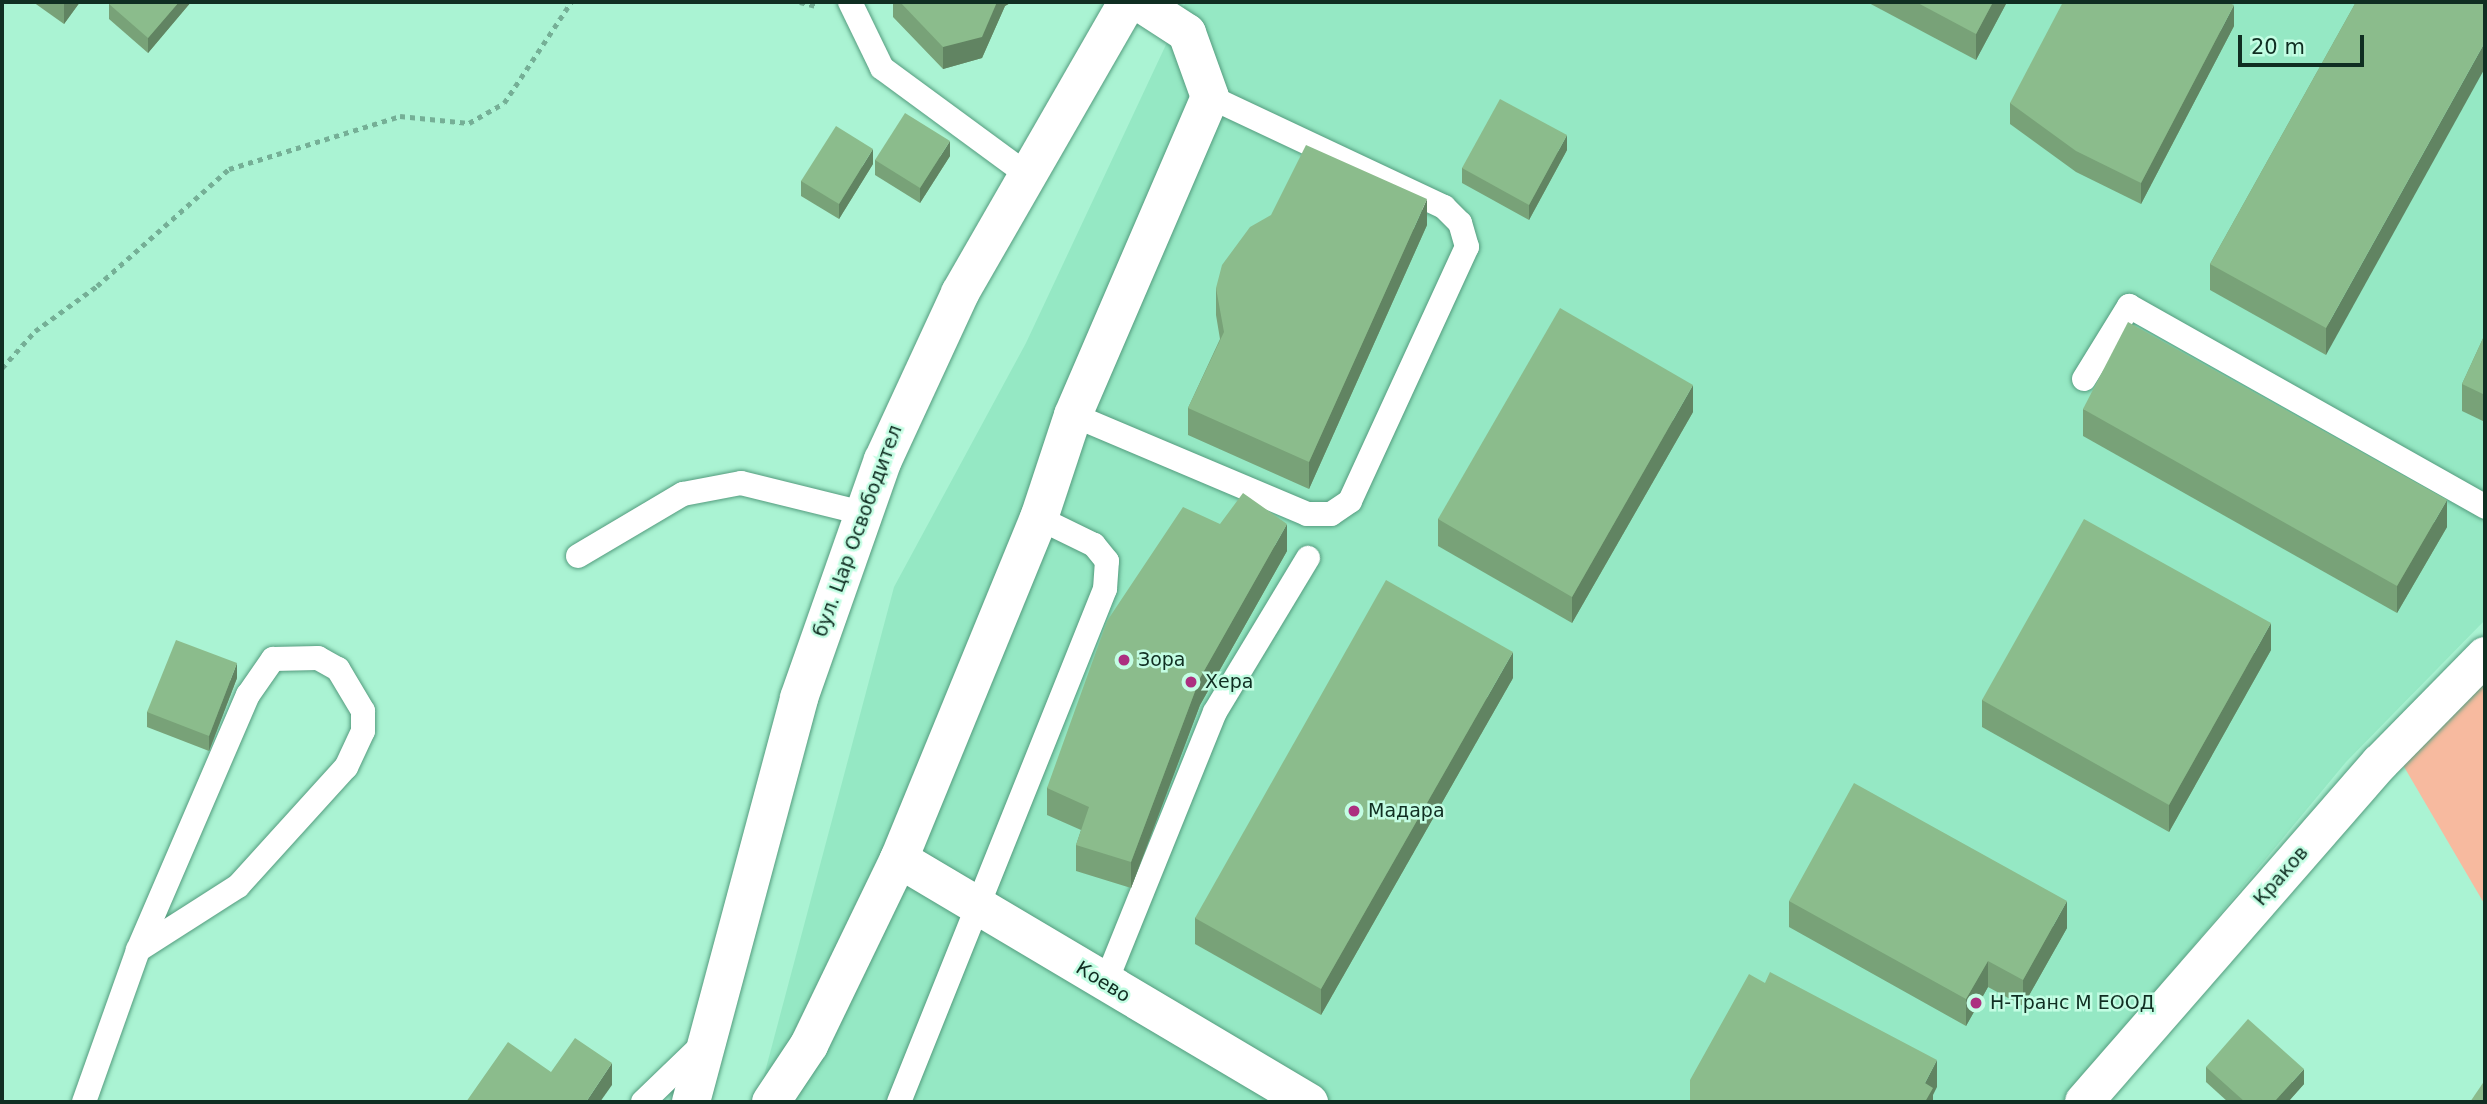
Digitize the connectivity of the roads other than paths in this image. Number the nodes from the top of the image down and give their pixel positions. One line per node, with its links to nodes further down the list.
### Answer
1 (850, 2): 5 (lane)
2 (1127, 2): 5 (street, бул. Цар Освободител)
3 (1139, 2): 4 (street)
4 (1210, 97): 7 (street); 7 (lane)
5 (1025, 173): 9 (street, бул. Цар Освободител)
6 (2084, 379): 8 (lane)
7 (1073, 415): 10 (street)
8 (2485, 507)
9 (863, 513): 11 (lane); 18 (street, бул. Цар Освободител)
10 (1039, 518): 14 (street); 15 (lane)
11 (578, 556)
12 (1308, 558): 17 (lane)
13 (2485, 656): 25 (street, Краков)
14 (899, 859): 15 (street, Коево); 22 (street)
15 (982, 904): 17 (street, Коево); 23 (lane)
16 (138, 950): 16 (lane); 19 (lane)
17 (1105, 984): 24 (street, Коево)
18 (709, 1038): 20 (lane); 21 (street, бул. Цар Освободител)
19 (84, 1102)
20 (643, 1102)
21 (691, 1102)
22 (771, 1102)
23 (899, 1102)
24 (1309, 1102)
25 (2084, 1102)

